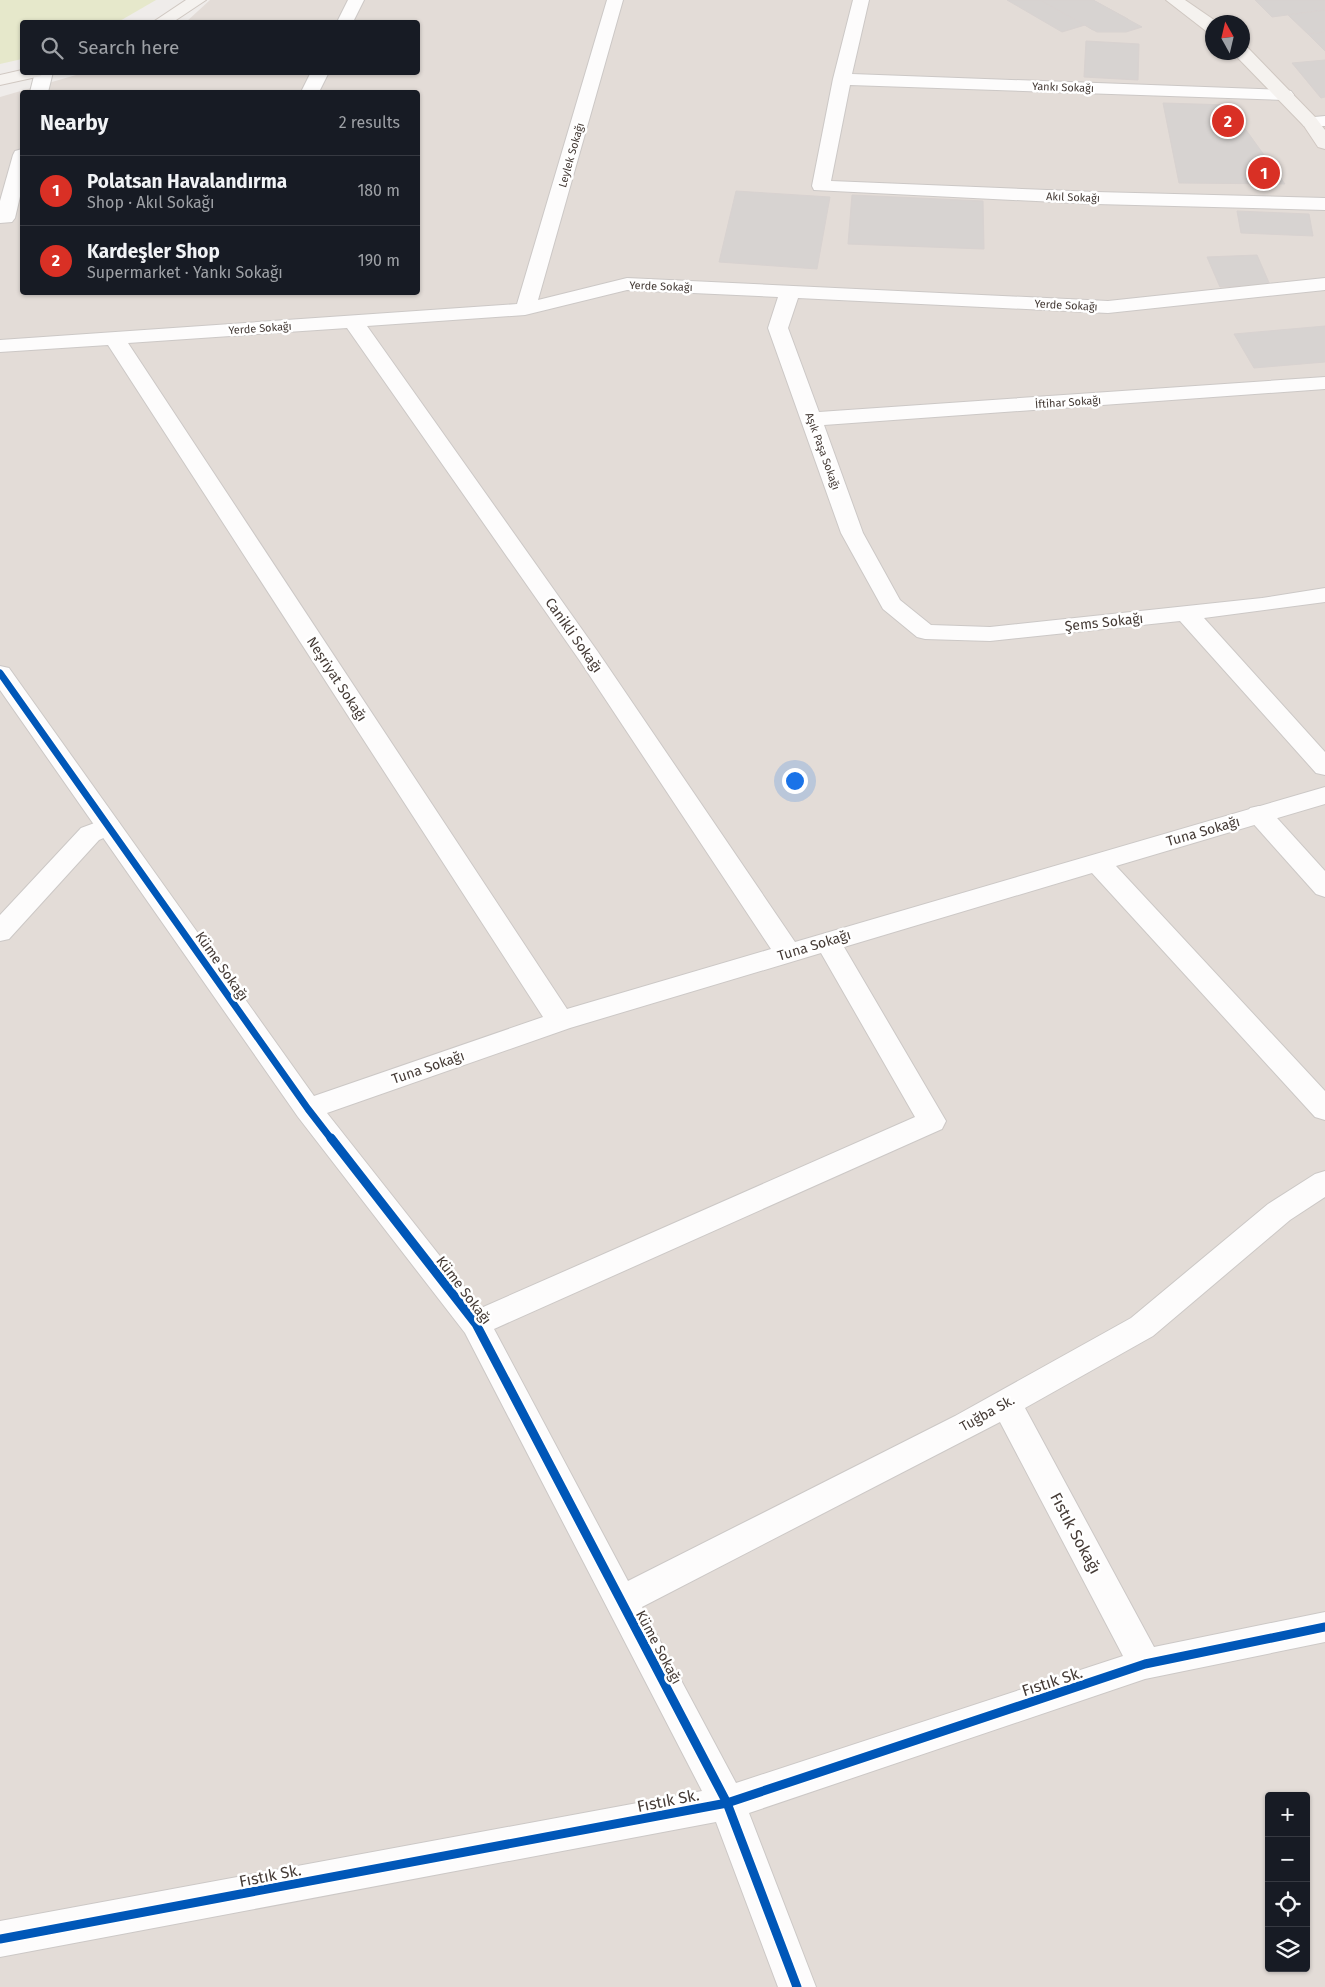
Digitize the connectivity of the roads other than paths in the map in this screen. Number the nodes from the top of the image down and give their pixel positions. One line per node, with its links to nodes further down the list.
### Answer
1 (190, 0): 7 (main road)
2 (198, 0): 7 (main road)
3 (356, 0): 8 (street)
4 (615, 0): 26 (street, Leylek Sokağı)
5 (861, 0): 14 (street)
6 (1174, 0): 9 (main road)
7 (167, 20)
8 (346, 20)
9 (1205, 22)
10 (1250, 60): 18 (main road)
11 (22, 75): 15 (main road)
12 (43, 75): 16 (street)
13 (318, 75): 17 (street)
14 (842, 79): 18 (street, Yankı Sokağı); 22 (street, Akıl Sokağı)
15 (0, 80)
16 (40, 90)
17 (311, 90)
18 (1285, 96): 19 (main road)
19 (1318, 121): 20 (main road)
20 (1325, 143)
21 (20, 164): 23 (street)
22 (1325, 204)
23 (9, 219)
24 (1325, 284): 25 (street, Yerde Sokağı)
25 (790, 292): 26 (street, Yerde Sokağı); 31 (street, Aşık Paşa Sokağı)
26 (524, 309): 27 (street, Yerde Sokağı)
27 (353, 321): 28 (street, Yerde Sokağı); 44 (street, Canikli Sokağı)
28 (114, 338): 29 (street, Yerde Sokağı); 45 (street, Neşriyat Sokağı)
29 (0, 346)
30 (1325, 383): 31 (street, İftihar Sokağı)
31 (811, 419): 33 (street, Aşık Paşa Sokağı)
32 (1325, 595): 34 (street, Şems Sokağı)
33 (891, 604): 34 (street, Şems Sokağı)
34 (1186, 614): 36 (street)
35 (0, 673): 39 (street, Küme Sokağı)
36 (1325, 767)
37 (1325, 795): 38 (street, Tuna Sokağı)
38 (1259, 814): 40 (street, Tuna Sokağı); 41 (street)
39 (108, 826): 42 (street); 46 (street, Küme Sokağı)
40 (1096, 862): 43 (street, Tuna Sokağı); 47 (street)
41 (1325, 888)
42 (0, 932)
43 (827, 941): 44 (street, Tuna Sokağı); 49 (street)
44 (788, 953): 45 (street, Tuna Sokağı)
45 (560, 1021): 46 (street, Tuna Sokağı)
46 (308, 1109): 49 (street, Küme Sokağı)
47 (1325, 1109)
48 (1325, 1182): 50 (street, Tuğba Sk.)
49 (476, 1324): 51 (street, Küme Sokağı)
50 (1006, 1403): 51 (street, Tuğba Sk.); 53 (street, Fıstık Sokağı)
51 (621, 1601): 54 (street, Küme Sokağı)
52 (1325, 1627): 53 (street, Fıstık Sk.)
53 (1145, 1664): 54 (street, Fıstık Sk.)
54 (727, 1803): 55 (street, Fıstık Sk.); 56 (street, Küme Sokağı)
55 (0, 1939)
56 (797, 1987)

